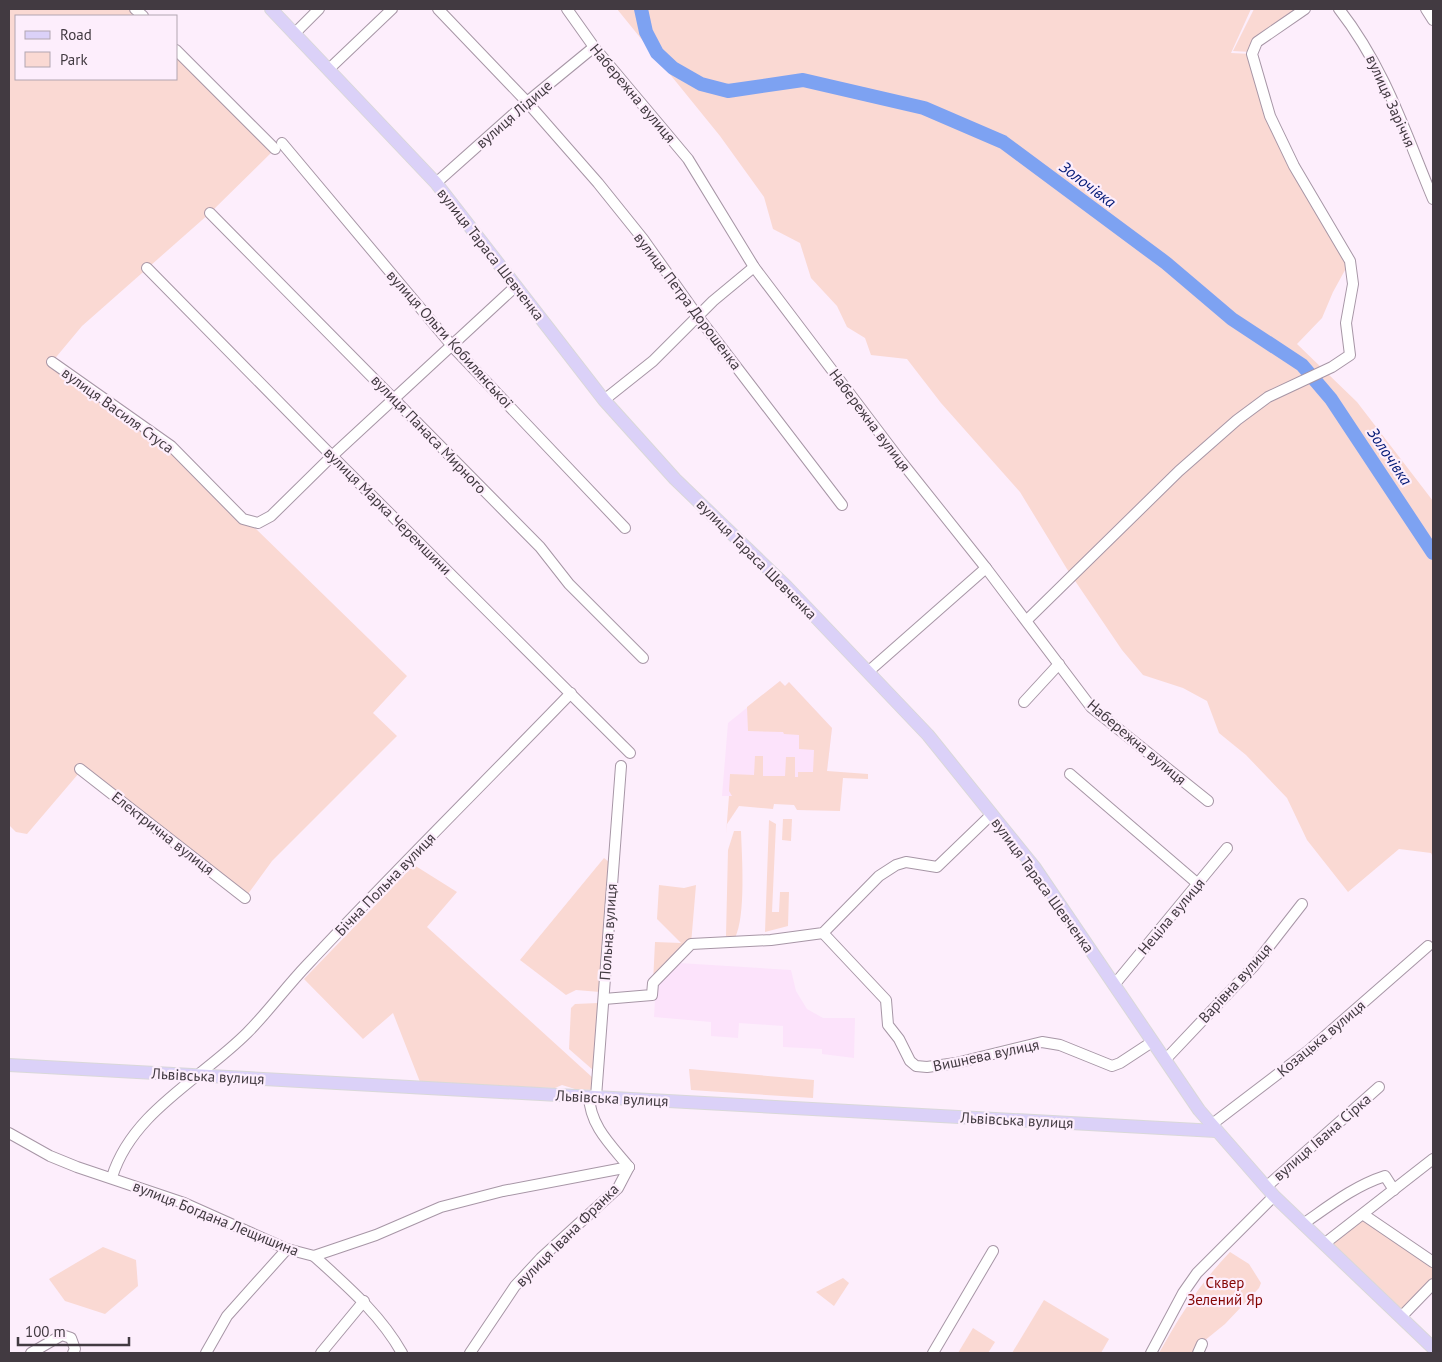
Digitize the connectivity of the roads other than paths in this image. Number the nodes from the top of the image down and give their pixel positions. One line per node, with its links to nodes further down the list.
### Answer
1 (271, 9): 10 (main road, вулиця Тараса Шевченка)
2 (320, 9): 10 (street)
3 (392, 9): 13 (street)
4 (438, 9): 14 (street, вулиця Петра Дорошенка)
5 (567, 9): 11 (street, Набережна вулиця)
6 (1305, 9): 30 (street)
7 (1339, 9): 16 (street, вулиця Заріччя)
8 (1426, 9): 9 (street)
9 (1433, 20)
10 (294, 34): 13 (main road, вулиця Тараса Шевченка)
11 (594, 48): 14 (street, вулиця Лідице); 18 (street, Набережна вулиця)
12 (178, 52): 22 (street, вулиця Ольги Кобилянської)
13 (329, 69): 15 (main road, вулиця Тараса Шевченка)
14 (527, 102): 15 (street, вулиця Лідице); 21 (street, вулиця Петра Дорошенка)
15 (436, 183): 20 (main road, вулиця Тараса Шевченка)
16 (1433, 199)
17 (210, 213): 24 (street, вулиця Панаса Мирного)
18 (754, 267): 21 (street); 29 (street, Набережна вулиця)
19 (147, 268): 26 (street, вулиця Марка Черемшини)
20 (516, 286): 22 (street, вулиця Василя Стуса); 25 (main road, вулиця Тараса Шевченка)
21 (699, 318): 25 (street); 27 (street, вулиця Петра Дорошенка)
22 (453, 347): 24 (street, вулиця Василя Стуса); 28 (street, вулиця Ольги Кобилянської)
23 (52, 362): 26 (street, вулиця Василя Стуса)
24 (395, 399): 26 (street, вулиця Василя Стуса); 31 (street, вулиця Панаса Мирного)
25 (604, 400): 33 (main road, вулиця Тараса Шевченка)
26 (332, 456): 34 (street, вулиця Марка Черемшини)
27 (842, 505)
28 (625, 528)
29 (986, 568): 30 (street, Набережна вулиця); 33 (street)
30 (1027, 620): 32 (street, Набережна вулиця)
31 (643, 658)
32 (1060, 664): 35 (street); 40 (street, Набережна вулиця)
33 (869, 671): 41 (main road, вулиця Тараса Шевченка)
34 (571, 693): 36 (street, вулиця Марка Черемшини); 53 (street, Бічна Польна вулиця)
35 (1024, 702)
36 (630, 753)
37 (621, 766): 49 (street, Польна вулиця)
38 (80, 769): 44 (street, Електрична вулиця)
39 (1070, 774): 43 (street)
40 (1208, 801)
41 (992, 814): 46 (street); 48 (main road, вулиця Тараса Шевченка)
42 (1228, 848): 43 (street, Неціла вулиця)
43 (1198, 884): 48 (street, Неціла вулиця)
44 (245, 898)
45 (1302, 904): 51 (street, Варівна вулиця)
46 (823, 933): 49 (street); 50 (street, Вишнева вулиця)
47 (1428, 946): 56 (street, Козацька вулиця)
48 (1114, 985): 50 (main road, вулиця Тараса Шевченка)
49 (604, 999): 55 (street, Польна вулиця)
50 (1152, 1042): 51 (main road, вулиця Тараса Шевченка)
51 (1165, 1060): 56 (main road, вулиця Тараса Шевченка)
52 (9, 1065): 53 (main road, Львівська вулиця)
53 (200, 1075): 55 (main road, Львівська вулиця); 60 (street, Бічна Польна вулиця)
54 (1379, 1087): 62 (street, вулиця Івана Сірка)
55 (593, 1097): 56 (main road, Львівська вулиця); 59 (street, Польна вулиця)
56 (1213, 1128): 62 (main road, вулиця Тараса Шевченка)
57 (9, 1133): 60 (street, вулиця Богдана Лещишина)
58 (1433, 1159): 61 (street)
59 (629, 1167): 68 (street, вулиця Богдана Лещишина); 79 (street, вулиця Івана Франка)
60 (112, 1177): 66 (street, вулиця Богдана Лещишина)
61 (1394, 1190): 63 (street); 64 (street)
62 (1270, 1192): 64 (main road, вулиця Тараса Шевченка); 81 (street, вулиця Івана Сірка)
63 (1364, 1215): 65 (street); 69 (street)
64 (1303, 1224): 65 (main road, вулиця Тараса Шевченка)
65 (1324, 1244): 72 (main road, вулиця Тараса Шевченка)
66 (287, 1249): 68 (street, вулиця Богдана Лещишина); 76 (street)
67 (993, 1251): 80 (street)
68 (314, 1256): 71 (street)
69 (1433, 1262)
70 (1433, 1284): 72 (street)
71 (364, 1301): 77 (street); 78 (street)
72 (1402, 1316): 73 (main road, вулиця Тараса Шевченка)
73 (1433, 1348)
74 (31, 1353): 75 (street)
75 (73, 1353)
76 (206, 1353)
77 (321, 1353)
78 (402, 1353)
79 (470, 1353)
80 (933, 1353)
81 (1151, 1353)

